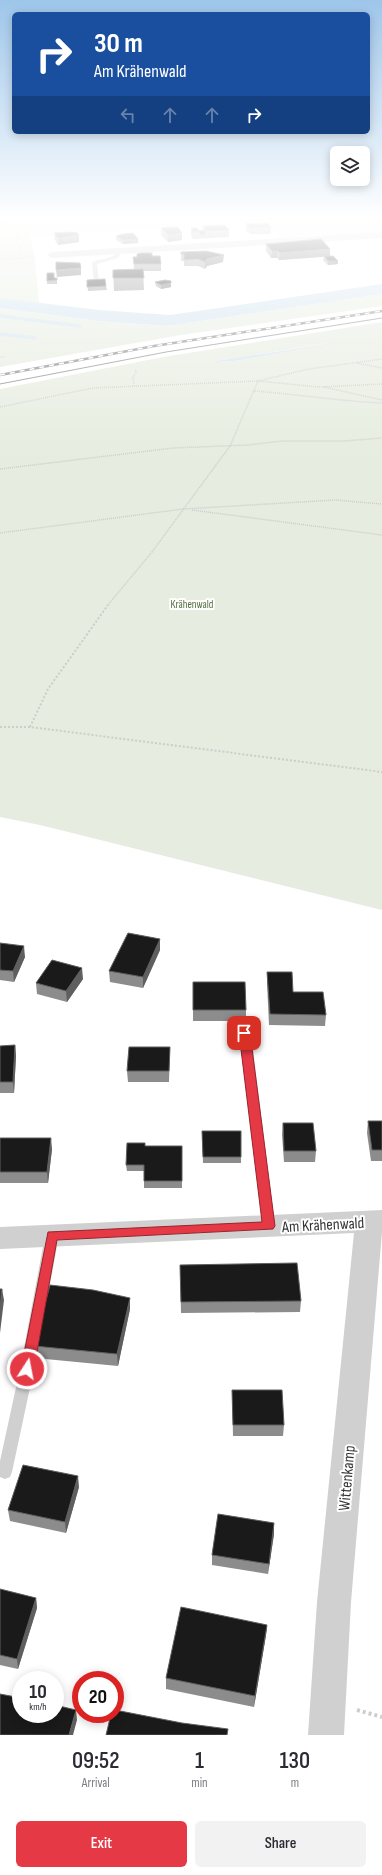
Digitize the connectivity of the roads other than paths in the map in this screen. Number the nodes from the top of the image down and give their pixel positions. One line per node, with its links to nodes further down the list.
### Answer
1 (244, 1033): 3 (lane)
2 (376, 1221): 3 (street, Am Krähenwald); 7 (street, Wittenkamp)
3 (269, 1226): 4 (street, Am Krähenwald)
4 (52, 1236): 5 (street, Am Krähenwald); 6 (lane)
5 (0, 1238)
6 (5, 1472)
7 (326, 1735)

